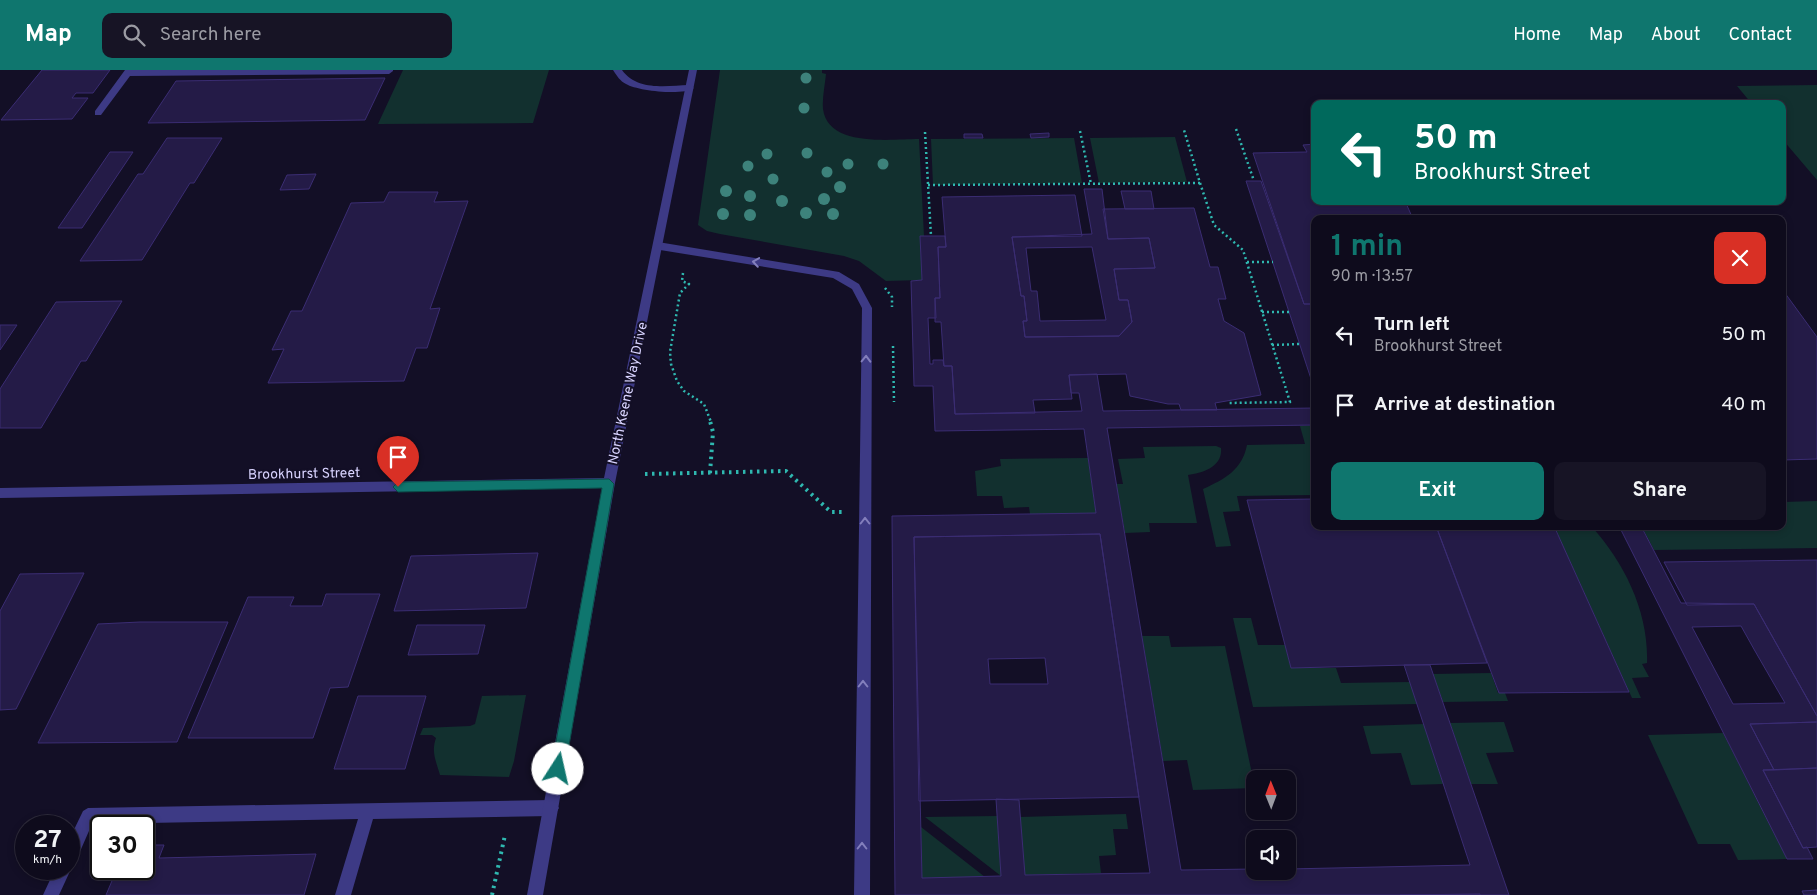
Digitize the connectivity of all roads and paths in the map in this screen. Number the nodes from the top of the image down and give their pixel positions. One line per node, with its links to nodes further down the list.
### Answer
1 (617, 70): 6 (street)
2 (693, 70): 6 (street, North Keene Way Drive)
3 (306, 71): 4 (street); 5 (street)
4 (389, 71)
5 (128, 72): 7 (street)
6 (690, 88): 17 (street, North Keene Way Drive)
7 (98, 113)
8 (1236, 129): 12 (path)
9 (1184, 130): 13 (path)
10 (1080, 131): 14 (path)
11 (925, 132): 15 (path)
12 (1254, 181)
13 (1200, 183): 14 (path); 19 (path)
14 (1091, 184): 15 (path)
15 (928, 185): 16 (path)
16 (931, 236)
17 (658, 246): 18 (street); 28 (street, North Keene Way Drive)
18 (688, 251): 26 (path); 30 (street, one-way to 18)
19 (1246, 262): 20 (path); 21 (path)
20 (1273, 262)
21 (1262, 312): 22 (path); 23 (path)
22 (1289, 312)
23 (1272, 344): 24 (path); 25 (path)
24 (1300, 344)
25 (1227, 403)
26 (710, 473): 27 (path); 30 (path)
27 (645, 474)
28 (609, 484): 29 (street, Brookhurst Street); 31 (street, North Keene Way Drive)
29 (0, 493)
30 (865, 511): 40 (street, one-way to 30)
31 (551, 808): 32 (street); 39 (street, North Keene Way Drive)
32 (368, 810): 33 (street); 37 (street)
33 (80, 833)
34 (505, 834): 38 (path)
35 (58, 880): 36 (street)
36 (51, 895)
37 (343, 895)
38 (492, 895)
39 (535, 895)
40 (862, 895)

